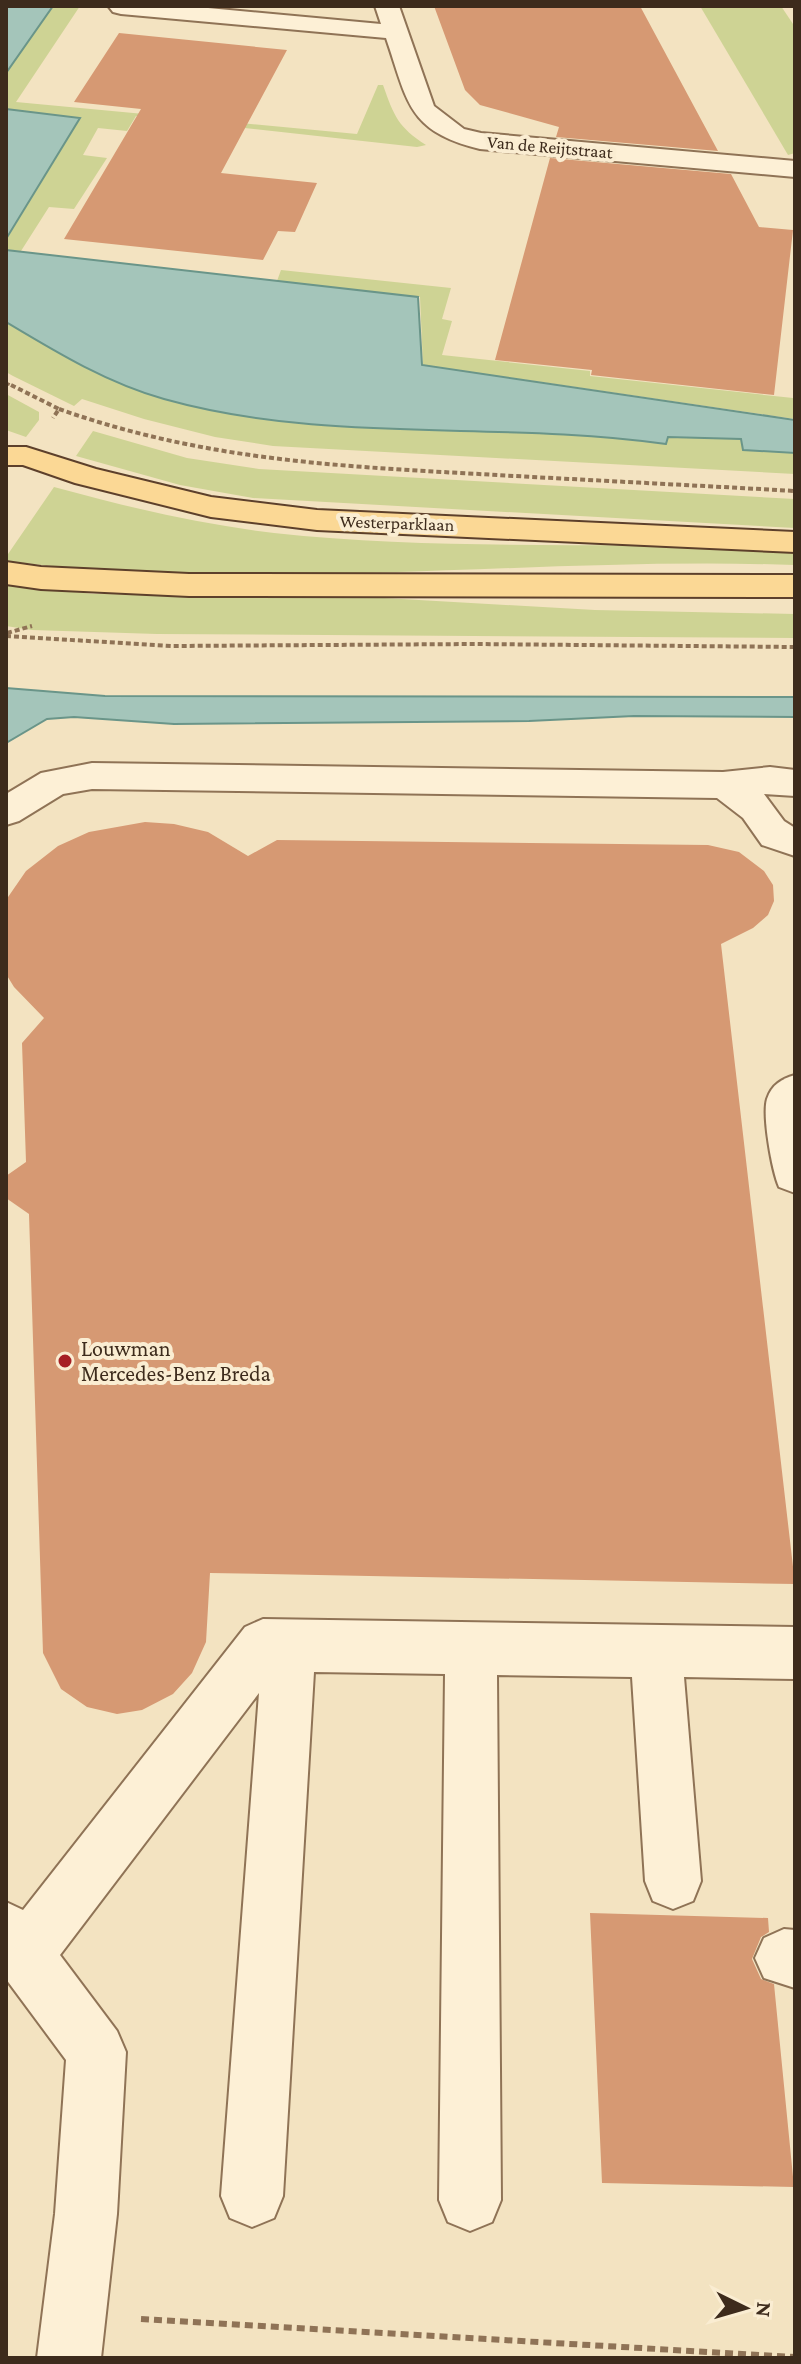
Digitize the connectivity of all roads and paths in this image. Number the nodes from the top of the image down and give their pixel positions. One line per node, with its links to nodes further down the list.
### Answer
1 (387, 6): 3 (street, Van de Reijtstraat)
2 (121, 7): 3 (street)
3 (396, 32): 4 (street, Van de Reijtstraat)
4 (795, 169)
5 (59, 409): 7 (path)
6 (13, 452): 8 (main road, Westerparklaan)
7 (795, 491)
8 (795, 542)
9 (6, 573): 10 (main road)
10 (795, 586)
11 (6, 636): 12 (path)
12 (795, 647)
13 (795, 783): 14 (street)
14 (723, 785): 15 (street); 16 (street)
15 (6, 811)
16 (795, 844)
17 (795, 1092): 18 (street)
18 (795, 1174)
19 (289, 1645): 20 (street); 24 (street); 25 (street)
20 (471, 1648): 21 (street); 26 (street)
21 (656, 1651): 22 (street); 23 (street)
22 (795, 1653)
23 (673, 1881)
24 (15, 1943): 27 (street)
25 (252, 2196)
26 (470, 2200)
27 (71, 2336): 28 (path)
28 (795, 2357)

